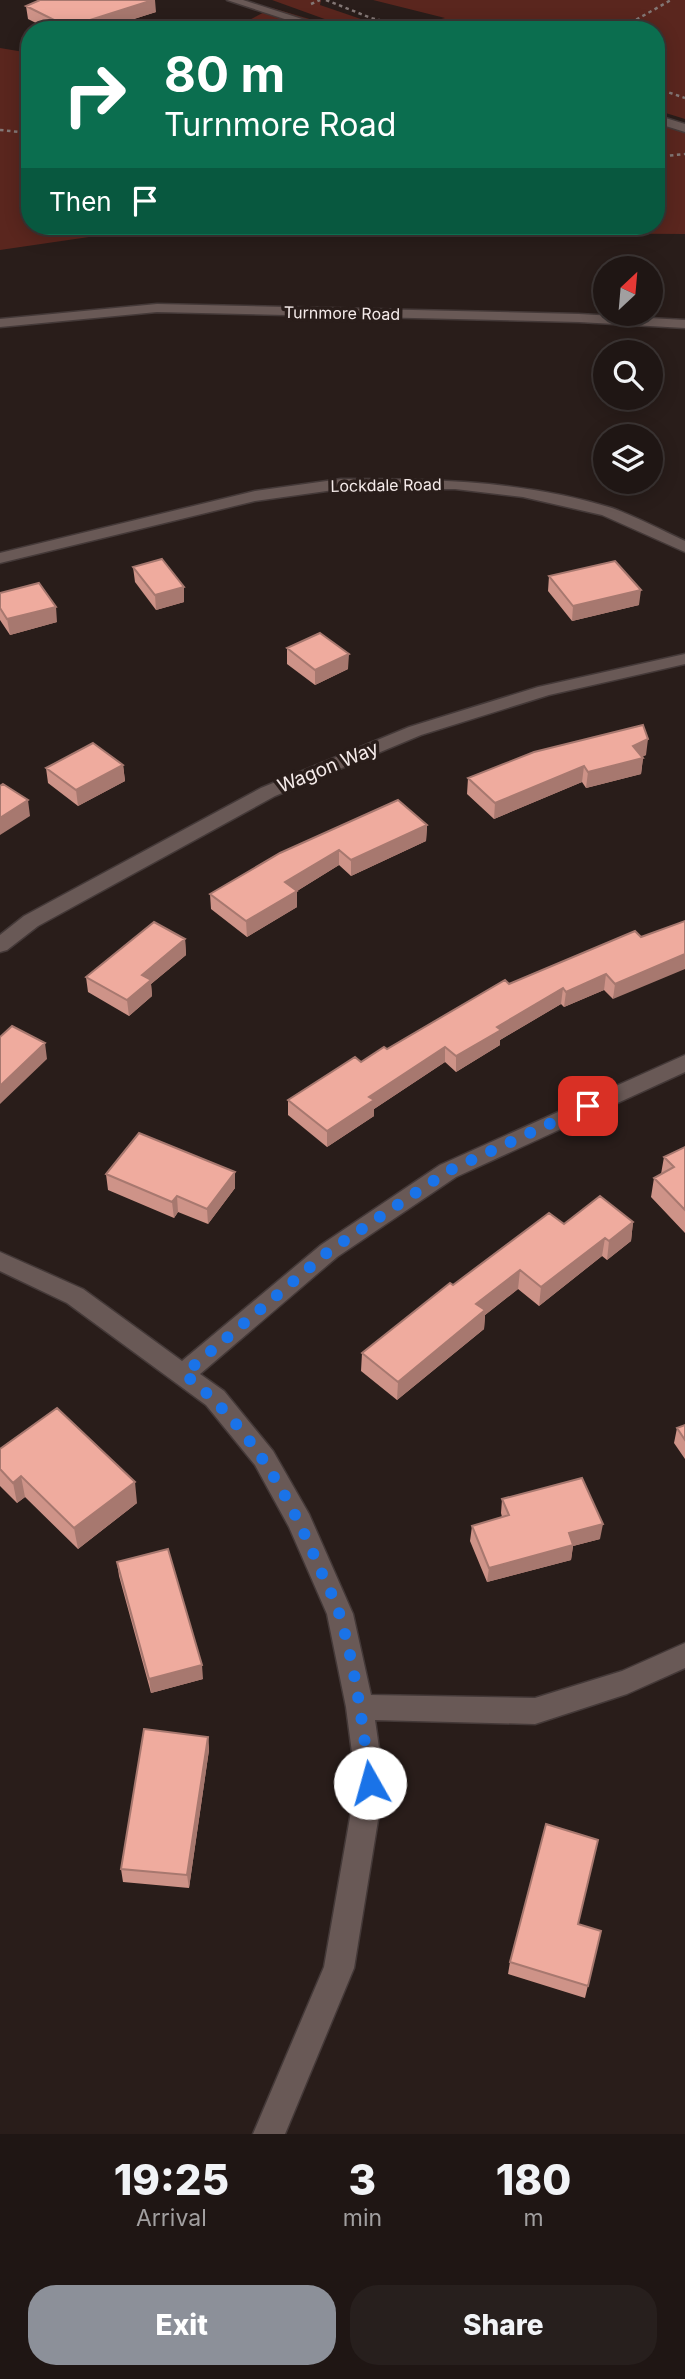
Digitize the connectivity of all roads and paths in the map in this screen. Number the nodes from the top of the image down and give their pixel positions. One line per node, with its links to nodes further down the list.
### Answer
1 (232, 0): 4 (street)
2 (326, 0): 5 (path)
3 (671, 0): 6 (path)
4 (301, 21)
5 (383, 21)
6 (634, 21)
7 (665, 91): 8 (path)
8 (685, 98)
9 (665, 122): 10 (street)
10 (685, 128)
11 (0, 130): 12 (path)
12 (21, 132)
13 (685, 154): 14 (path)
14 (665, 156)
15 (0, 323): 16 (street, Turnmore Road)
16 (685, 324)
17 (685, 547): 18 (street, Lockdale Road)
18 (0, 558)
19 (685, 659): 20 (street, Wagon Way)
20 (0, 945)
21 (685, 1063): 23 (street)
22 (0, 1261): 23 (street)
23 (184, 1374): 25 (street)
24 (685, 1655): 25 (street)
25 (360, 1707): 26 (street)
26 (269, 2134)

